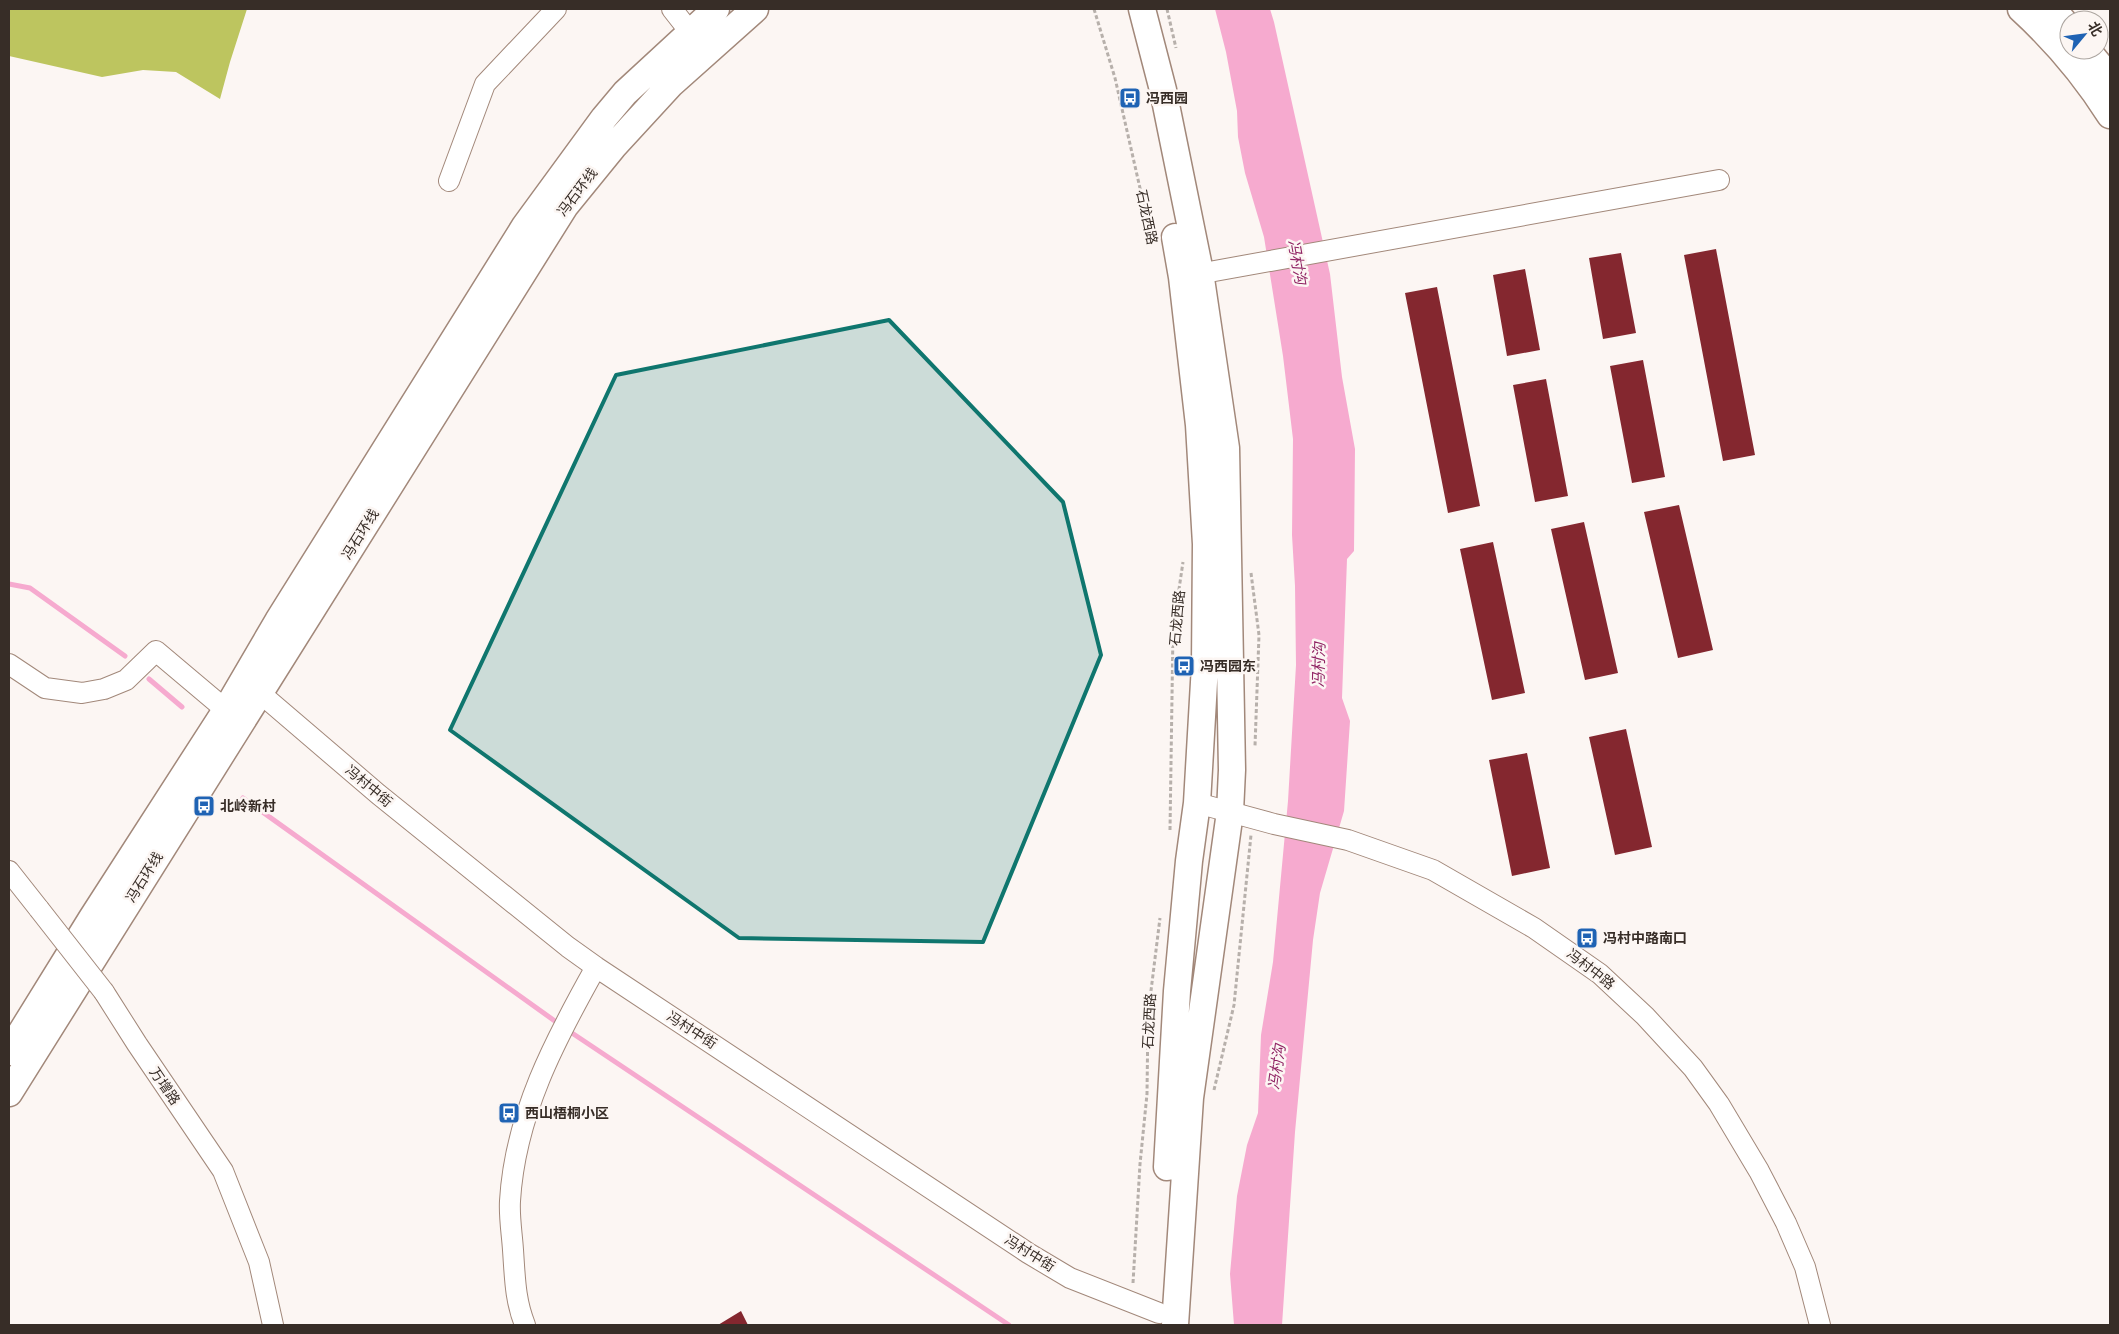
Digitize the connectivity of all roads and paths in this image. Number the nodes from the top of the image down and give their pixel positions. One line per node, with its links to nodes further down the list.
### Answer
1 (556, 9): 14 (street)
2 (672, 9): 9 (street)
3 (716, 9): 9 (main road, 冯石环线)
4 (754, 9): 19 (main road, 冯石环线)
5 (1094, 9): 15 (path, 石龙西路)
6 (1124, 9): 16 (main road, 石龙西路)
7 (1142, 9): 16 (main road, 石龙西路)
8 (2021, 9): 12 (main road)
9 (690, 32): 20 (main road, 冯石环线)
10 (2095, 60): 11 (main road)
11 (2110, 78)
12 (2110, 115)
13 (1719, 180): 16 (street)
14 (449, 181)
15 (1153, 242)
16 (1191, 274): 21 (main road, 石龙西路); 22 (main road, 石龙西路)
17 (1184, 553): 23 (path, 石龙西路)
18 (9, 664): 20 (street)
19 (260, 693): 26 (street, 冯村中街); 28 (main road, 冯石环线)
20 (226, 710): 27 (main road, 冯石环线)
21 (1197, 802): 22 (street, 冯村中路); 30 (main road, 石龙西路)
22 (1230, 812): 30 (main road, 石龙西路); 33 (street, 冯村中路)
23 (1170, 832)
24 (9, 871): 31 (street, 万增路, bridge)
25 (1160, 917): 29 (path, 石龙西路)
26 (596, 967): 29 (street, 冯村中街); 32 (street)
27 (9, 1052)
28 (9, 1094)
29 (1132, 1302): 30 (street, 冯村中街)
30 (1164, 1321)
31 (274, 1325)
32 (525, 1325)
33 (1820, 1325)

